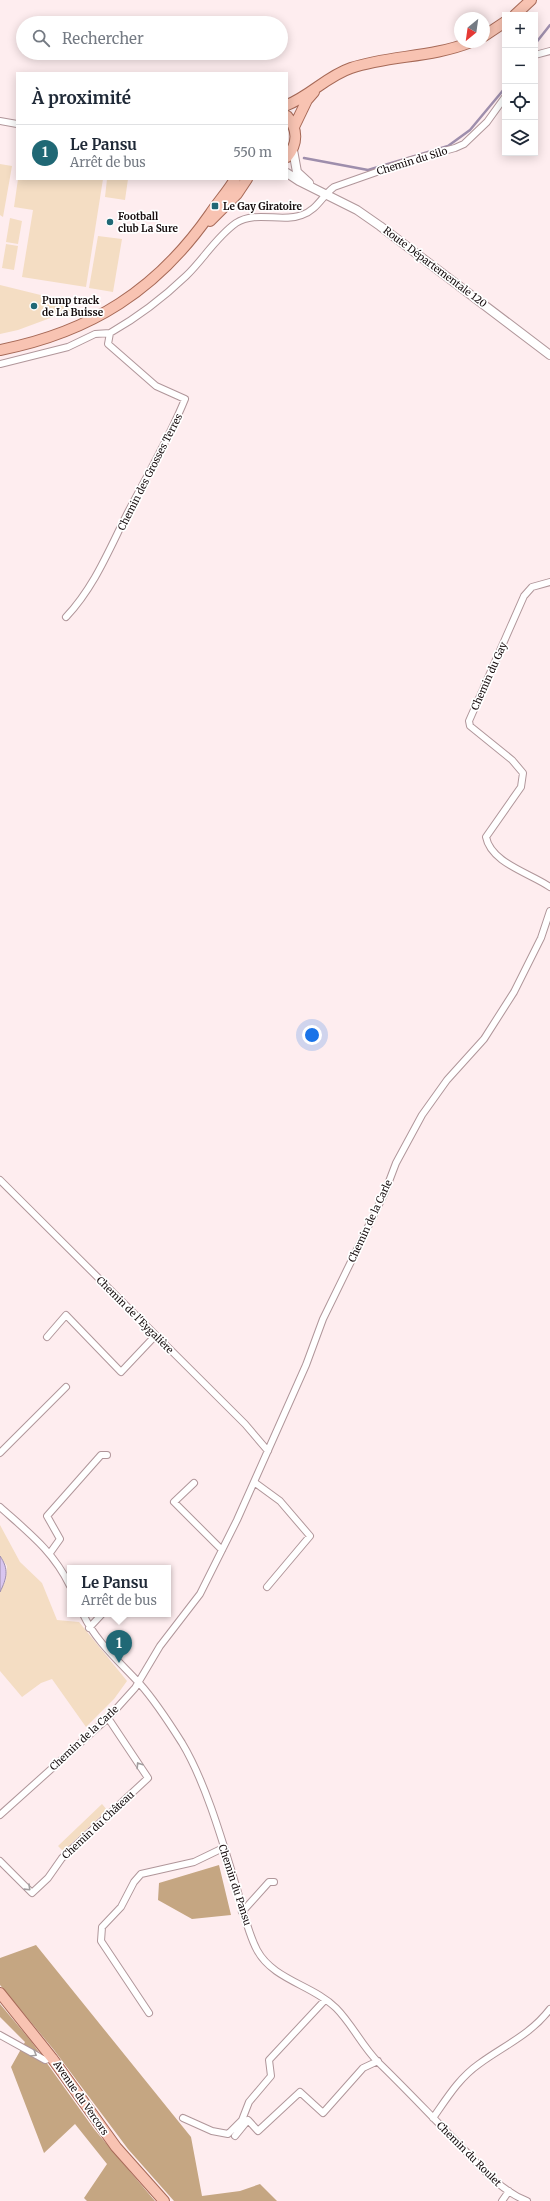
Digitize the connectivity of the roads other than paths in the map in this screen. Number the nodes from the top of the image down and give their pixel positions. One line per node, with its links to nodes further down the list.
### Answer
1 (531, 0): 2 (main road)
2 (518, 12)
3 (502, 24): 4 (main road)
4 (490, 32)
5 (454, 48): 8 (main road)
6 (550, 52): 7 (street)
7 (538, 54)
8 (323, 83): 10 (main road); 14 (main road)
9 (502, 101): 20 (street, Chemin du Silo)
10 (288, 104)
11 (288, 118): 14 (main road)
12 (0, 122): 13 (street)
13 (16, 124)
14 (294, 127): 15 (main road)
15 (290, 154): 19 (street)
16 (288, 174): 19 (street)
17 (234, 180): 21 (main road)
18 (245, 180): 21 (main road)
19 (315, 187): 20 (street, Route Départementale 120)
20 (326, 193): 22 (street); 24 (street, Route Départementale 120)
21 (201, 226): 23 (main road)
22 (110, 333): 25 (street); 27 (street, Chemin des Grosses Terres)
23 (0, 350)
24 (550, 355)
25 (0, 364)
26 (550, 582): 28 (street, Chemin du Gay)
27 (66, 617)
28 (550, 887)
29 (550, 911): 34 (street, Chemin de la Carle)
30 (0, 1180): 31 (street, Chemin de l'Eygalière)
31 (155, 1336): 32 (street); 34 (street, Chemin de l'Eygalière)
32 (47, 1337)
33 (66, 1387): 35 (street)
34 (268, 1451): 37 (street, Chemin de la Carle)
35 (0, 1453)
36 (108, 1455): 41 (street)
37 (254, 1482): 40 (street, Chemin de la Carle); 43 (street)
38 (194, 1483): 40 (street)
39 (0, 1507): 41 (street)
40 (222, 1550): 47 (street, Chemin de la Carle)
41 (50, 1553): 42 (street)
42 (67, 1580)
43 (267, 1587)
44 (84, 1617): 46 (street, Chemin du Pansu)
45 (99, 1617): 46 (street)
46 (89, 1628): 47 (street, Chemin du Pansu)
47 (138, 1682): 48 (street, Chemin de la Carle); 50 (street, Chemin du Pansu)
48 (108, 1718): 49 (street, Chemin de la Carle); 51 (street, Chemin du Château, one-way to 48)
49 (0, 1815)
50 (223, 1848): 53 (street, Chemin du Pansu); 57 (street)
51 (0, 1861)
52 (274, 1882): 53 (street)
53 (242, 1912): 55 (street, Chemin du Pansu)
54 (0, 1993): 59 (main road, Avenue du Vercors)
55 (325, 2000): 60 (street, Chemin du Pansu); 61 (street)
56 (550, 2009): 62 (street)
57 (149, 2013)
58 (0, 2035): 59 (street, one-way to 59)
59 (52, 2058): 65 (main road, Avenue du Vercors)
60 (378, 2061): 62 (street, Chemin du Pansu); 63 (street)
61 (183, 2118)
62 (433, 2118): 64 (street, Chemin du Roulet)
63 (235, 2136)
64 (509, 2191): 66 (street); 67 (street, Chemin du Roulet)
65 (164, 2201)
66 (502, 2201)
67 (527, 2201)

